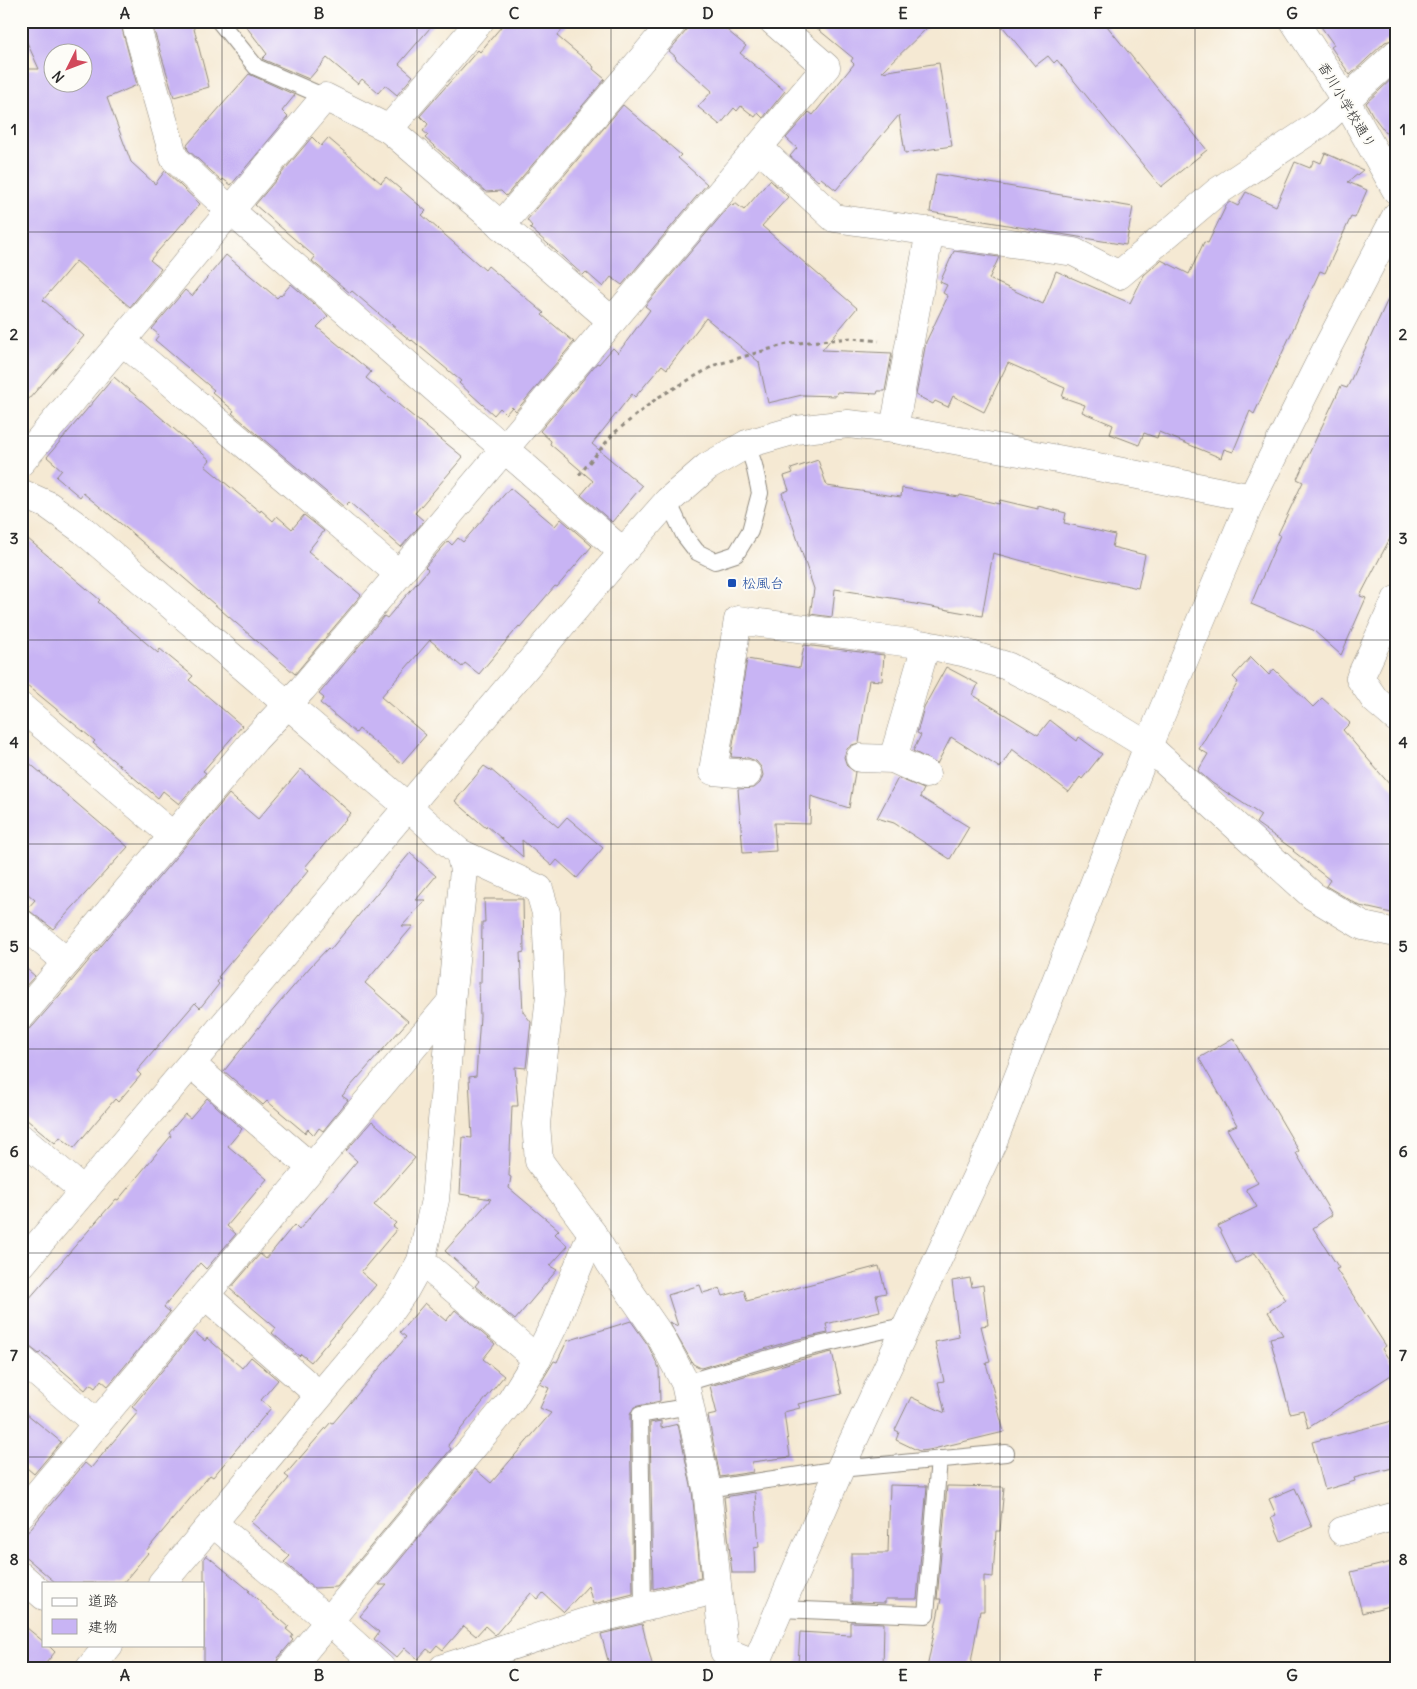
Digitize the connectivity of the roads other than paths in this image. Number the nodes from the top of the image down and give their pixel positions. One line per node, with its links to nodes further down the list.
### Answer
1 (135, 21): 13 (street)
2 (219, 21): 8 (lane)
3 (480, 21): 10 (street)
4 (674, 21): 15 (street)
5 (773, 21): 11 (street)
6 (1294, 21): 9 (street, 香川小学校通り)
7 (1396, 54): 9 (street)
8 (325, 97): 10 (street); 13 (street)
9 (1346, 101): 12 (street, 香川小学校通り); 16 (street)
10 (389, 129): 15 (street)
11 (759, 148): 16 (street); 17 (street)
12 (1396, 190)
13 (231, 211): 18 (street); 21 (street)
14 (1396, 216): 24 (street)
15 (501, 226): 17 (street)
16 (930, 231): 19 (street)
17 (612, 322): 21 (street)
18 (122, 341): 22 (street); 27 (street)
19 (894, 429): 20 (street); 24 (street)
20 (747, 444): 25 (street); 25 (lane)
21 (505, 449): 26 (street); 27 (street)
22 (21, 462)
23 (21, 493): 30 (street)
24 (1252, 498): 33 (street)
25 (668, 501): 26 (street)
26 (624, 552): 38 (street)
27 (399, 574): 30 (street)
28 (1396, 600): 32 (street)
29 (926, 645): 33 (street); 35 (street); 36 (street)
30 (289, 705): 38 (street); 39 (street)
31 (21, 707): 39 (street)
32 (1396, 718)
33 (1148, 746): 42 (street); 54 (street)
34 (860, 758): 35 (street)
35 (893, 759): 37 (street)
36 (747, 774)
37 (926, 774)
38 (408, 807): 40 (street); 46 (street)
39 (173, 836): 43 (street)
40 (460, 852): 44 (street); 50 (street)
41 (21, 924): 43 (street)
42 (1396, 933)
43 (67, 962): 45 (street)
44 (451, 1002): 48 (street); 51 (street)
45 (21, 1016)
46 (191, 1064): 48 (street); 49 (street)
47 (21, 1138): 49 (street)
48 (312, 1168): 53 (street)
49 (84, 1191): 52 (street)
50 (592, 1233): 56 (street); 58 (street)
51 (421, 1261): 56 (street); 57 (street)
52 (21, 1265)
53 (205, 1295): 57 (street); 59 (street)
54 (907, 1325): 58 (lane); 62 (street)
55 (21, 1359): 59 (street)
56 (537, 1359): 74 (street)
57 (319, 1395): 66 (street)
58 (687, 1395): 63 (street); 72 (lane)
59 (97, 1424): 64 (street)
60 (1006, 1452): 61 (lane)
61 (939, 1459): 62 (lane); 73 (lane)
62 (840, 1468): 63 (lane); 73 (street)
63 (706, 1489): 70 (street)
64 (21, 1514)
65 (1396, 1516): 67 (street)
66 (213, 1523): 69 (street); 74 (street)
67 (1342, 1531)
68 (21, 1576): 71 (street)
69 (163, 1582)
70 (716, 1590): 72 (street); 75 (street)
71 (42, 1594)
72 (643, 1608): 78 (street)
73 (779, 1609): 75 (street)
74 (329, 1621): 76 (street); 77 (street)
75 (755, 1666)
76 (290, 1668)
77 (381, 1668)
78 (443, 1668)

